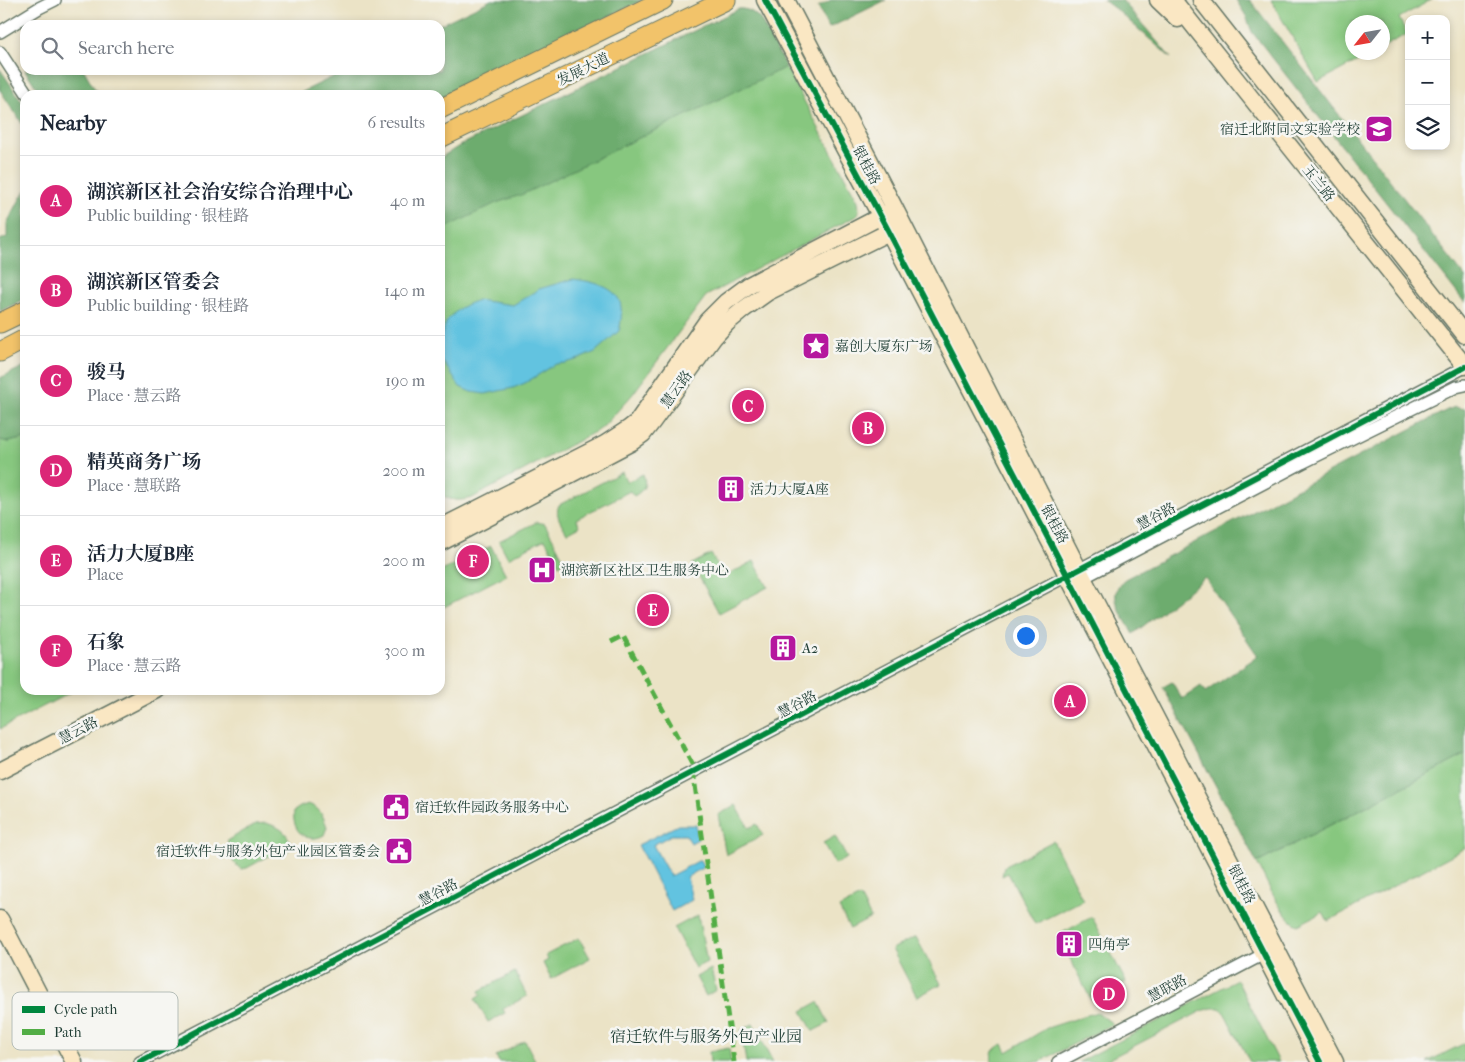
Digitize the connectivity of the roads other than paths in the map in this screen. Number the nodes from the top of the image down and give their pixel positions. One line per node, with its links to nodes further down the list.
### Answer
1 (55, 0): 10 (street)
2 (664, 0): 15 (main road, 发展大道)
3 (726, 0): 16 (main road, 发展大道)
4 (764, 0): 18 (street, 银桂路)
5 (786, 0): 17 (street, 银桂路)
6 (1158, 0): 13 (street)
7 (1173, 0): 13 (street, 玉兰路)
8 (1201, 0): 11 (street, 玉兰路)
9 (1207, 0): 11 (street)
10 (0, 32)
11 (1231, 39): 22 (street, 玉兰路)
12 (0, 52): 14 (street)
13 (1215, 52): 25 (street, 玉兰路)
14 (25, 90)
15 (445, 107)
16 (445, 136)
17 (895, 209): 18 (street, 慧云路); 19 (street, 银桂路)
18 (880, 217): 19 (street, 银桂路); 27 (street, 慧云路)
19 (896, 228): 28 (street, 慧云路); 29 (street, 银桂路)
20 (20, 313): 21 (main road)
21 (0, 323)
22 (1465, 335)
23 (20, 342): 24 (main road)
24 (0, 352)
25 (1465, 366): 29 (street, 慧谷路)
26 (1465, 385): 29 (street, 慧谷路)
27 (445, 525)
28 (445, 540)
29 (1072, 578): 36 (street, 银桂路); 39 (street, 慧谷路); 48 (street, 银桂路)
30 (125, 695): 32 (street, 慧云路)
31 (147, 695): 33 (street, 慧云路)
32 (0, 761)
33 (0, 771)
34 (0, 919): 38 (street)
35 (0, 939): 37 (street)
36 (1264, 954): 46 (street, 慧联路); 47 (street, 银桂路)
37 (27, 992)
38 (38, 992)
39 (178, 1042)
40 (57, 1050): 43 (street)
41 (68, 1050): 44 (street)
42 (163, 1050): 45 (street, 慧谷路)
43 (63, 1062)
44 (74, 1062)
45 (140, 1062)
46 (1058, 1062)
47 (1320, 1062)
48 (1335, 1062)

